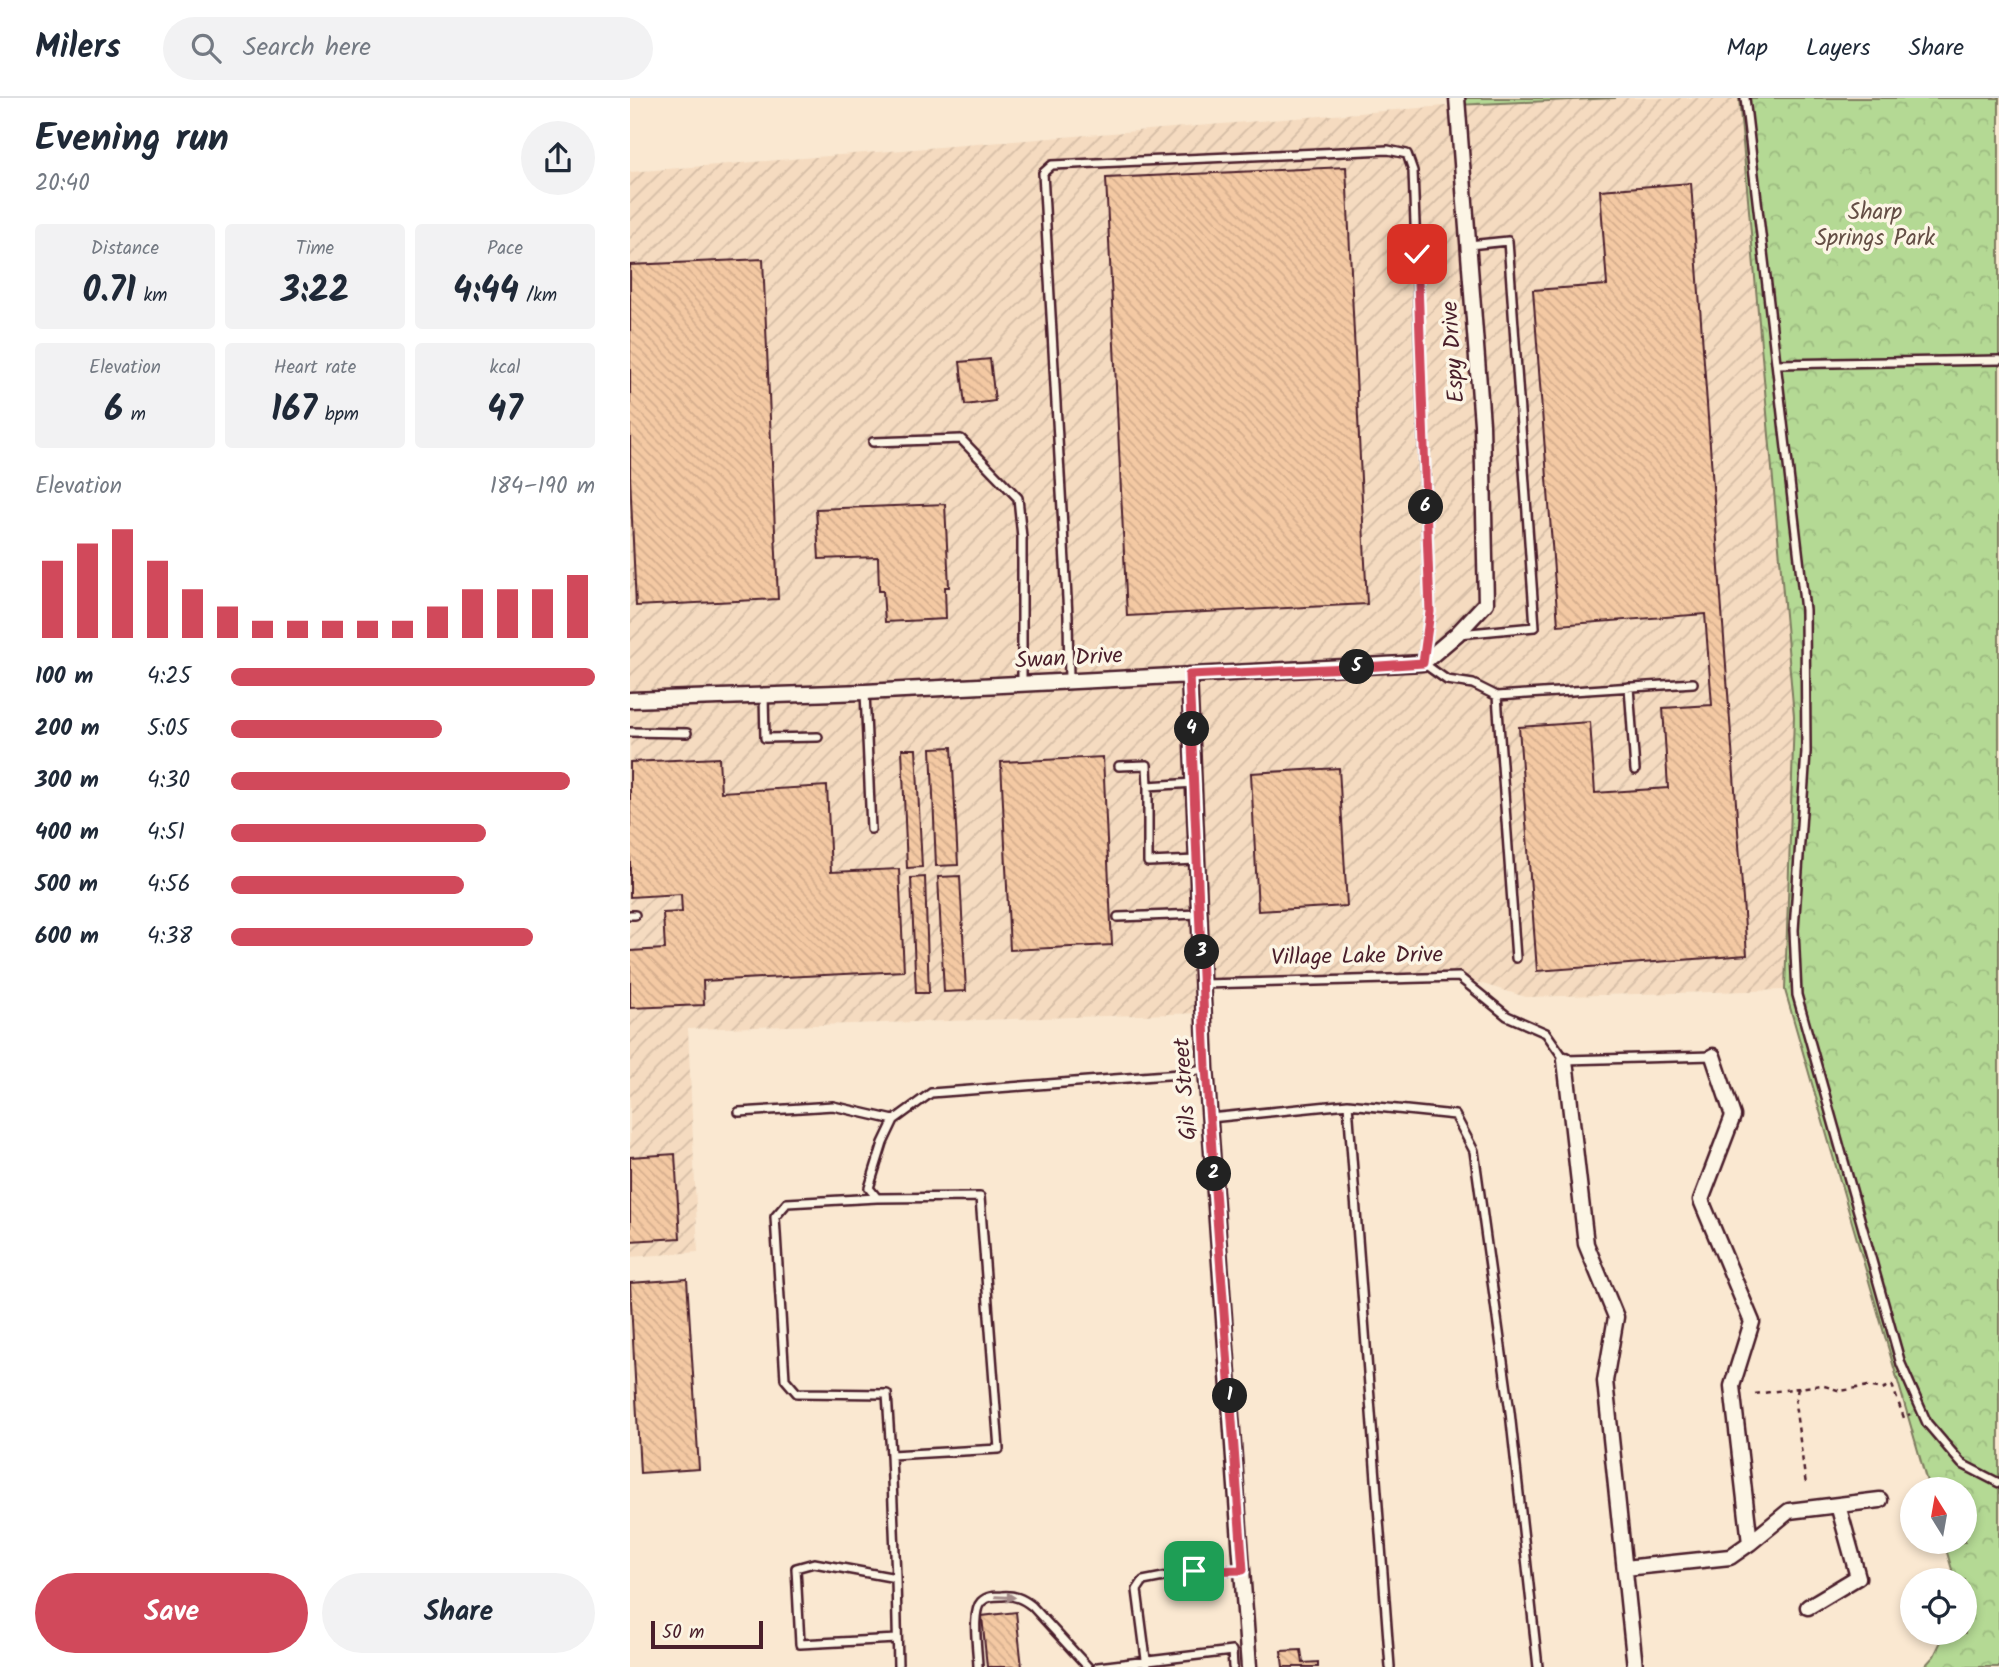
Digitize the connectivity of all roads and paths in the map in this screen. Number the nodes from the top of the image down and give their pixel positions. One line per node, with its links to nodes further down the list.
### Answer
1 (1457, 98): 3 (street, Espy Drive)
2 (1745, 98): 5 (lane)
3 (1468, 245): 7 (street, Espy Drive); 7 (lane)
4 (1999, 360): 5 (lane)
5 (1776, 364): 41 (lane)
6 (873, 442): 12 (lane)
7 (1457, 634): 8 (street)
8 (1423, 663): 9 (street, Swan Drive); 10 (lane); 16 (lane)
9 (1189, 675): 10 (street, Swan Drive); 23 (street, Gils Street)
10 (1069, 682): 12 (street, Swan Drive)
11 (1693, 683): 13 (lane)
12 (1023, 684): 14 (street, Swan Drive)
13 (1629, 687): 16 (lane); 22 (lane)
14 (865, 692): 15 (street, Swan Drive); 25 (lane)
15 (764, 695): 17 (street, Swan Drive); 20 (lane)
16 (1497, 696): 29 (lane)
17 (630, 700)
18 (630, 732): 19 (lane)
19 (687, 733)
20 (818, 737)
21 (1119, 766): 24 (lane)
22 (1635, 771)
23 (1195, 783): 24 (lane); 26 (street, Gils Street)
24 (1148, 786): 26 (lane)
25 (871, 829)
26 (1198, 860): 27 (street, Gils Street)
27 (1200, 914): 28 (lane); 30 (street, Gils Street)
28 (1118, 917)
29 (1516, 958)
30 (1203, 984): 32 (lane, Village Lake Drive); 33 (street, Gils Street)
31 (1713, 1056): 32 (lane); 47 (street)
32 (1565, 1060): 48 (street)
33 (1206, 1068): 36 (street, Gils Street); 37 (lane)
34 (1348, 1104): 36 (lane); 62 (lane); 63 (lane)
35 (739, 1112): 37 (lane)
36 (1210, 1118): 49 (street, Gils Street)
37 (894, 1120): 38 (lane)
38 (877, 1198): 42 (lane); 42 (lane)
39 (1798, 1388): 40 (path); 41 (path); 44 (path)
40 (1755, 1394)
41 (1920, 1408): 43 (lane)
42 (891, 1455): 50 (lane)
43 (1999, 1483)
44 (1806, 1485)
45 (1880, 1500): 46 (street)
46 (1838, 1505): 47 (street); 51 (street)
47 (1750, 1543): 48 (street)
48 (1625, 1568): 64 (street)
49 (1243, 1570): 53 (street, Gils Street); 55 (lane)
50 (896, 1578): 52 (lane); 52 (lane)
51 (1808, 1606)
52 (897, 1639): 56 (lane)
53 (1248, 1650): 54 (lane); 61 (street, Gils Street)
54 (1232, 1651): 55 (lane); 60 (lane)
55 (1147, 1664): 59 (lane)
56 (898, 1667)
57 (978, 1667): 58 (lane, one-way to 58)
58 (1088, 1667)
59 (1097, 1667)
60 (1233, 1667)
61 (1249, 1667)
62 (1390, 1667)
63 (1538, 1667)
64 (1635, 1667)

